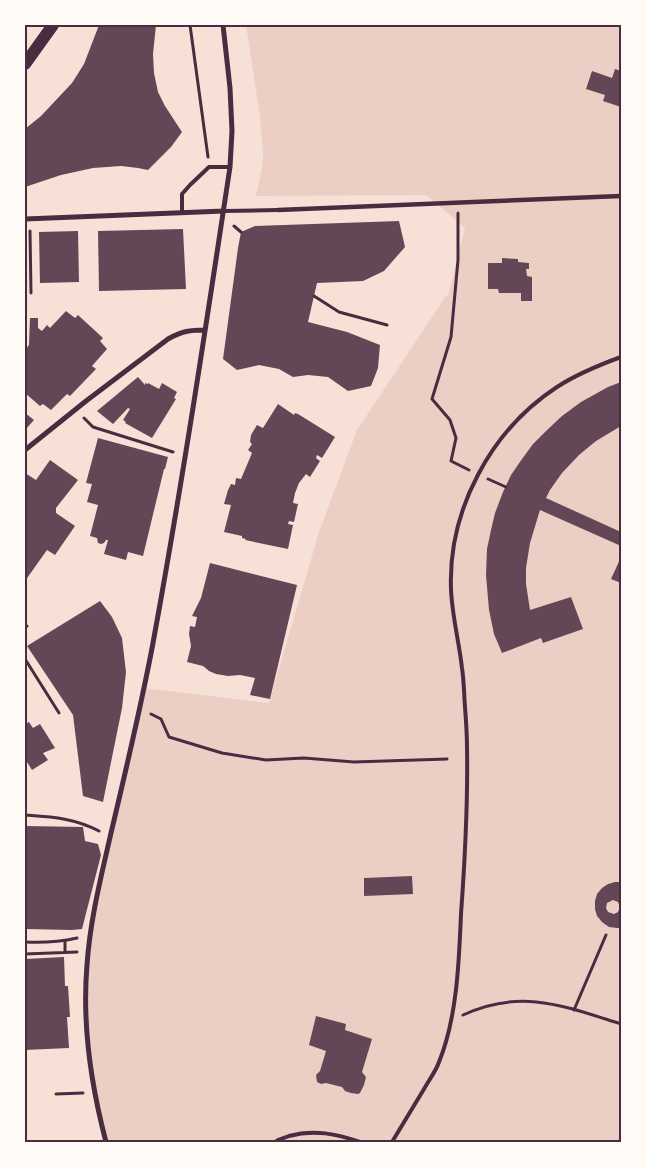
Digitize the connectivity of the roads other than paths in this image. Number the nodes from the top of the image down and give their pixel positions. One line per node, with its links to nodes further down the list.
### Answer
1 (53, 25): 3 (main road)
2 (223, 25): 4 (street)
3 (25, 64)
4 (230, 167): 7 (street); 8 (lane)
5 (621, 196): 6 (street)
6 (278, 210): 7 (lane)
7 (224, 212): 8 (street); 10 (street)
8 (182, 213): 9 (street)
9 (27, 219)
10 (205, 330): 12 (street); 13 (street)
11 (621, 357): 16 (lane)
12 (25, 450)
13 (106, 1142)
14 (275, 1142): 15 (lane)
15 (360, 1142)
16 (392, 1142)

